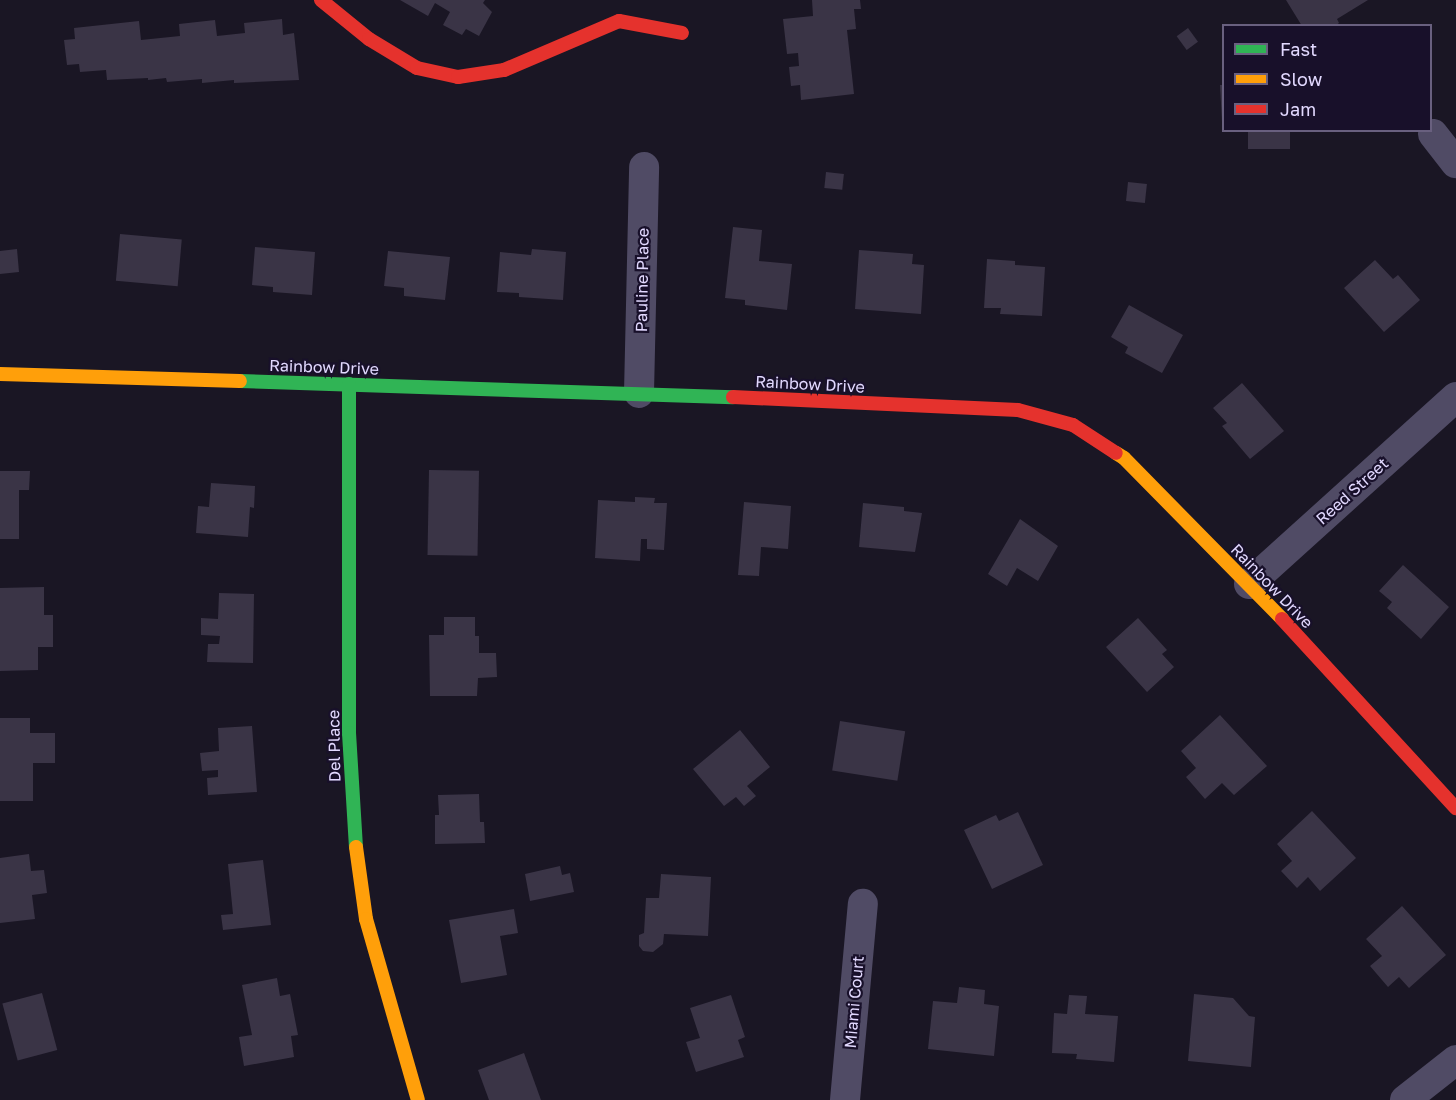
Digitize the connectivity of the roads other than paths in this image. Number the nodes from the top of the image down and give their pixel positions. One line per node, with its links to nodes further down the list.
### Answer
1 (321, 0): 2 (street)
2 (682, 33)
3 (1433, 134): 4 (street)
4 (1456, 163)
5 (644, 167): 8 (street, Pauline Place)
6 (0, 374): 7 (street, Rainbow Drive)
7 (349, 384): 8 (street, Rainbow Drive); 14 (street, Del Place)
8 (639, 393): 10 (street, Rainbow Drive)
9 (1456, 397): 10 (street, Reed Street)
10 (1249, 584): 11 (street, Rainbow Drive)
11 (1456, 808)
12 (863, 903): 15 (street, Miami Court)
13 (1456, 1060): 16 (street)
14 (418, 1100)
15 (845, 1100)
16 (1405, 1100)

